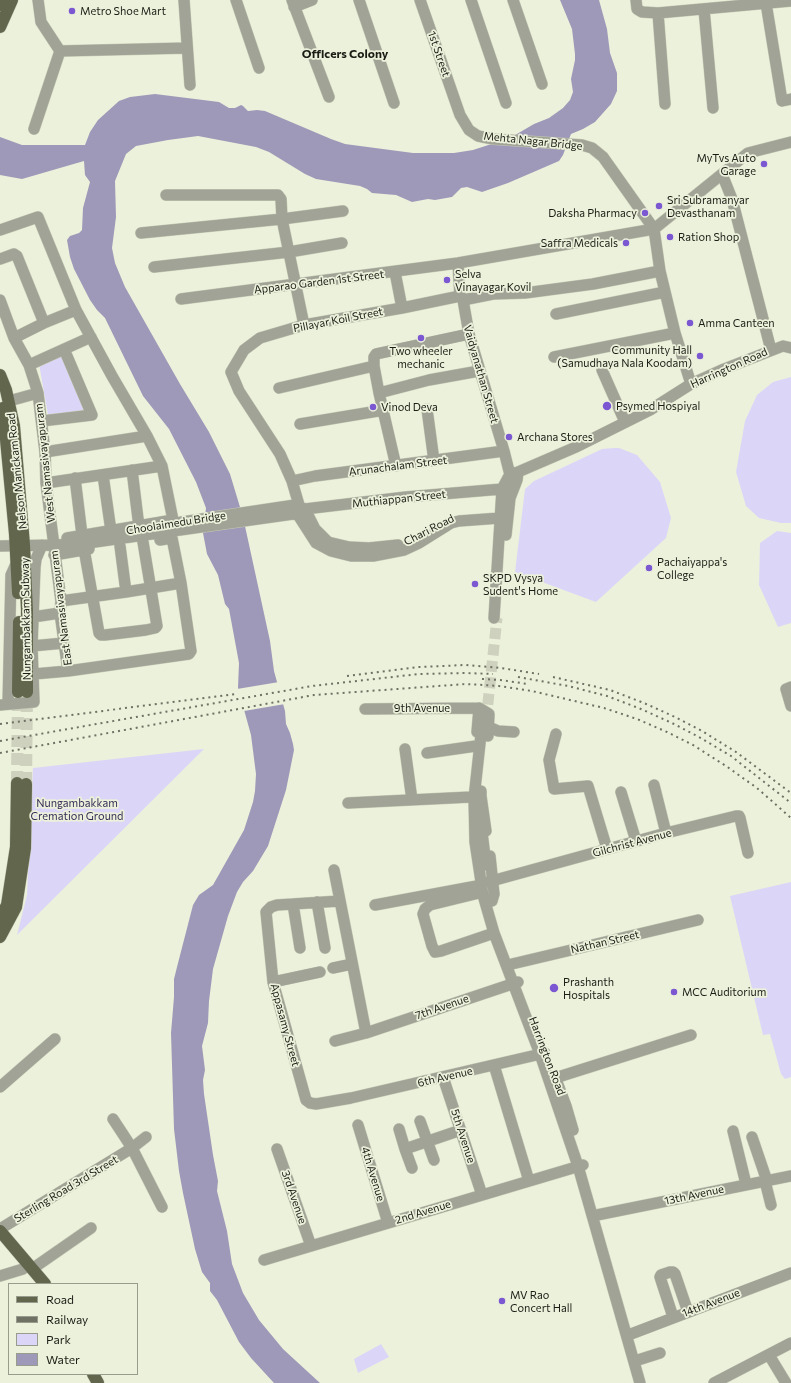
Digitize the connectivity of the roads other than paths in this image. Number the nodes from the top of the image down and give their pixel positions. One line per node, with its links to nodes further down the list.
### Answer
1 (2, 0): 15 (main road)
2 (12, 0): 18 (main road)
3 (38, 0): 20 (street)
4 (184, 0): 19 (street)
5 (236, 0): 21 (street)
6 (312, 0): 12 (street)
7 (359, 0): 26 (street)
8 (420, 0): 30 (street, 1st Street)
9 (471, 0): 27 (street)
10 (513, 0): 22 (street)
11 (791, 2): 14 (street)
12 (293, 3): 24 (street)
13 (637, 4): 17 (street)
14 (766, 4): 16 (street); 25 (street)
15 (0, 5)
16 (704, 9): 17 (street); 29 (street)
17 (658, 13): 28 (street)
18 (0, 28)
19 (187, 48): 20 (street); 23 (street)
20 (60, 51): 31 (street)
21 (259, 68)
22 (542, 84)
23 (190, 85)
24 (329, 98)
25 (791, 99)
26 (394, 103)
27 (506, 103)
28 (665, 104)
29 (713, 108)
30 (459, 112): 37 (street, Mehta Nagar Bridge)
31 (34, 129)
32 (791, 142): 33 (street)
33 (722, 174): 37 (street); 63 (street)
34 (166, 195): 36 (street)
35 (343, 210): 36 (street)
36 (282, 219): 39 (street); 41 (street)
37 (654, 229): 43 (street, Apparao Garden 1st Street); 45 (street)
38 (0, 230): 53 (street)
39 (141, 234)
40 (342, 243): 41 (street)
41 (289, 252): 44 (street); 47 (street)
42 (0, 259): 55 (street)
43 (458, 263): 46 (street, Apparao Garden 1st Street); 49 (street, Vaidyanathan Street)
44 (154, 267)
45 (660, 271): 48 (street); 49 (street, Pillayar Koil Street)
46 (395, 272): 47 (street, Apparao Garden 1st Street); 52 (street)
47 (296, 285): 50 (street, Apparao Garden 1st Street); 56 (street)
48 (665, 292): 54 (street); 57 (street)
49 (461, 298): 52 (street, Pillayar Koil Street); 58 (street, Vaidyanathan Street)
50 (181, 299)
51 (0, 300): 60 (street, West Namasivayapuram)
52 (402, 308): 56 (street, Pillayar Koil Street)
53 (76, 310): 55 (street); 59 (street)
54 (556, 314)
55 (44, 323): 60 (street)
56 (304, 325): 69 (street, Pillayar Koil Street)
57 (675, 332): 64 (street); 71 (street)
58 (469, 334): 66 (street); 68 (street, Vaidyanathan Street)
59 (91, 337): 62 (street); 82 (street)
60 (14, 338): 65 (street, West Namasivayapuram)
61 (788, 345): 63 (street, Harrington Road)
62 (64, 349): 65 (street); 79 (street)
63 (771, 350): 71 (street, Harrington Road)
64 (554, 357)
65 (29, 365): 74 (street, West Namasivayapuram)
66 (374, 366): 72 (street); 75 (street)
67 (602, 370): 80 (street)
68 (479, 371): 75 (street); 83 (street, Vaidyanathan Street)
69 (231, 372): 92 (street, Chari Road)
70 (0, 375): 76 (main road, Nelson Manickam Road)
71 (691, 384): 80 (street, Harrington Road)
72 (279, 388)
73 (0, 391): 101 (main road, Nelson Manickam Road)
74 (38, 393): 76 (street); 79 (street, West Namasivayapuram)
75 (379, 393): 78 (street)
76 (9, 401): 101 (main road, Nelson Manickam Road)
77 (427, 409): 85 (street)
78 (384, 410): 81 (street); 87 (street)
79 (42, 421): 84 (street, West Namasivayapuram)
80 (625, 422): 90 (street, Harrington Road)
81 (300, 424)
82 (148, 436): 84 (street); 86 (street)
83 (504, 451): 85 (street, Arunachalam Street); 90 (street, Vaidyanathan Street)
84 (45, 452): 93 (street, West Namasivayapuram)
85 (434, 461): 87 (street, Arunachalam Street)
86 (162, 466): 88 (street); 97 (street)
87 (396, 466): 92 (street, Arunachalam Street)
88 (132, 470): 89 (street); 97 (street)
89 (103, 475): 91 (street); 98 (street)
90 (515, 475): 94 (street); 96 (street)
91 (76, 478): 93 (street); 99 (street)
92 (292, 482): 95 (street, Chari Road)
93 (46, 483): 105 (street, West Namasivayapuram)
94 (502, 489): 95 (street, Muthiappan Street); 96 (street)
95 (300, 510): 96 (street, Chari Road); 105 (street, Choolaimedu Bridge)
96 (500, 516)
97 (139, 527): 98 (street)
98 (111, 531): 99 (street)
99 (82, 536): 105 (street)
100 (143, 542): 104 (street); 108 (street); 109 (street)
101 (20, 545): 102 (street); 103 (street); 107 (main road, Nungambakkam Subway); 107 (main road, Nungambakkam Subway)
102 (42, 545): 105 (street); 114 (street)
103 (0, 546)
104 (120, 546): 106 (street); 110 (street)
105 (54, 547): 106 (street); 112 (street, East Namasivayapuram)
106 (84, 550): 111 (street)
107 (17, 562): 120 (street)
108 (181, 582): 109 (street); 117 (street)
109 (151, 588): 110 (street); 111 (street)
110 (126, 592): 111 (street)
111 (92, 597): 112 (street)
112 (61, 601): 113 (street, East Namasivayapuram)
113 (60, 613): 114 (street); 115 (street, East Namasivayapuram)
114 (33, 617): 116 (street)
115 (64, 643): 116 (street); 117 (street, East Namasivayapuram)
116 (32, 646): 118 (street)
117 (68, 671): 118 (street)
118 (34, 674): 120 (street)
119 (791, 688): 121 (street)
120 (4, 705)
121 (791, 706)
122 (479, 708): 123 (street, 9th Avenue); 124 (street); 127 (street)
123 (365, 709)
124 (488, 725): 125 (street); 140 (street, Harrington Road)
125 (514, 732)
126 (556, 734): 137 (street)
127 (476, 746): 129 (street); 132 (street)
128 (405, 749): 133 (street)
129 (427, 753)
130 (654, 785): 135 (street)
131 (620, 792): 136 (street)
132 (470, 798): 133 (street); 140 (street)
133 (412, 800): 134 (street)
134 (348, 803)
135 (666, 833): 136 (street, Gilchrist Avenue); 138 (street, Gilchrist Avenue)
136 (636, 842): 137 (street, Gilchrist Avenue)
137 (607, 850): 140 (street, Gilchrist Avenue)
138 (748, 853)
139 (334, 870): 141 (street)
140 (485, 890): 144 (street); 147 (street); 147 (street); 152 (street, Harrington Road)
141 (340, 901): 142 (street); 151 (street)
142 (316, 902): 143 (street); 150 (street)
143 (293, 904): 149 (street); 155 (street, Appasamy Street)
144 (375, 905)
145 (0, 918): 148 (main road)
146 (698, 920): 152 (street, Nathan Street)
147 (494, 933): 156 (street)
148 (0, 936)
149 (300, 948)
150 (325, 948)
151 (352, 964): 153 (street); 157 (street)
152 (512, 964): 156 (street, Harrington Road)
153 (333, 968)
154 (320, 972): 155 (street)
155 (273, 982): 166 (street, Appasamy Street)
156 (516, 983): 157 (street, 7th Avenue); 161 (street, Harrington Road)
157 (366, 1033): 160 (street, 7th Avenue)
158 (691, 1035): 164 (street)
159 (55, 1039): 165 (street)
160 (335, 1041)
161 (542, 1054): 162 (street, 6th Avenue); 164 (street, Harrington Road); 180 (street)
162 (494, 1065): 163 (street, 6th Avenue); 183 (street)
163 (443, 1077): 166 (street, 6th Avenue); 171 (street, 5th Avenue)
164 (555, 1078): 180 (street, Harrington Road)
165 (0, 1087)
166 (351, 1098)
167 (113, 1119): 176 (street)
168 (420, 1121): 175 (street)
169 (358, 1124): 190 (street, 4th Avenue)
170 (399, 1128): 177 (street)
171 (461, 1130): 175 (street); 186 (street, 5th Avenue)
172 (733, 1131): 185 (street)
173 (146, 1137): 176 (street, Sterling Road 3rd Street)
174 (752, 1137): 184 (street)
175 (427, 1141): 177 (street); 179 (street)
176 (132, 1148): 188 (street); 192 (street, Sterling Road 3rd Street)
177 (405, 1148): 181 (street)
178 (277, 1149): 194 (street, 3rd Avenue)
179 (434, 1160)
180 (580, 1165): 183 (street, 2nd Avenue); 189 (street, Harrington Road); 208 (street)
181 (412, 1168)
182 (791, 1176): 184 (street, 13th Avenue)
183 (529, 1181): 186 (street, 2nd Avenue)
184 (766, 1181): 185 (street, 13th Avenue); 187 (street)
185 (746, 1184): 189 (street, 13th Avenue)
186 (482, 1195): 190 (street, 2nd Avenue)
187 (771, 1205)
188 (162, 1207)
189 (597, 1215): 203 (street, Harrington Road)
190 (388, 1223): 194 (street, 2nd Avenue)
191 (91, 1228): 196 (street)
192 (0, 1230): 196 (main road)
193 (0, 1239): 196 (main road)
194 (311, 1246): 195 (street, 2nd Avenue)
195 (264, 1260)
196 (28, 1269): 198 (street); 199 (main road); 200 (main road)
197 (791, 1273): 201 (street, 14th Avenue)
198 (0, 1276)
199 (34, 1283)
200 (44, 1283)
201 (688, 1312): 202 (street, 14th Avenue); 202 (street)
202 (673, 1317): 203 (street, 14th Avenue)
203 (630, 1334): 207 (street, Harrington Road)
204 (791, 1343): 206 (street)
205 (660, 1353): 207 (street)
206 (769, 1354): 210 (street); 211 (street)
207 (638, 1360): 209 (street, Harrington Road)
208 (640, 1383)
209 (644, 1383)
210 (714, 1383)
211 (786, 1383)

